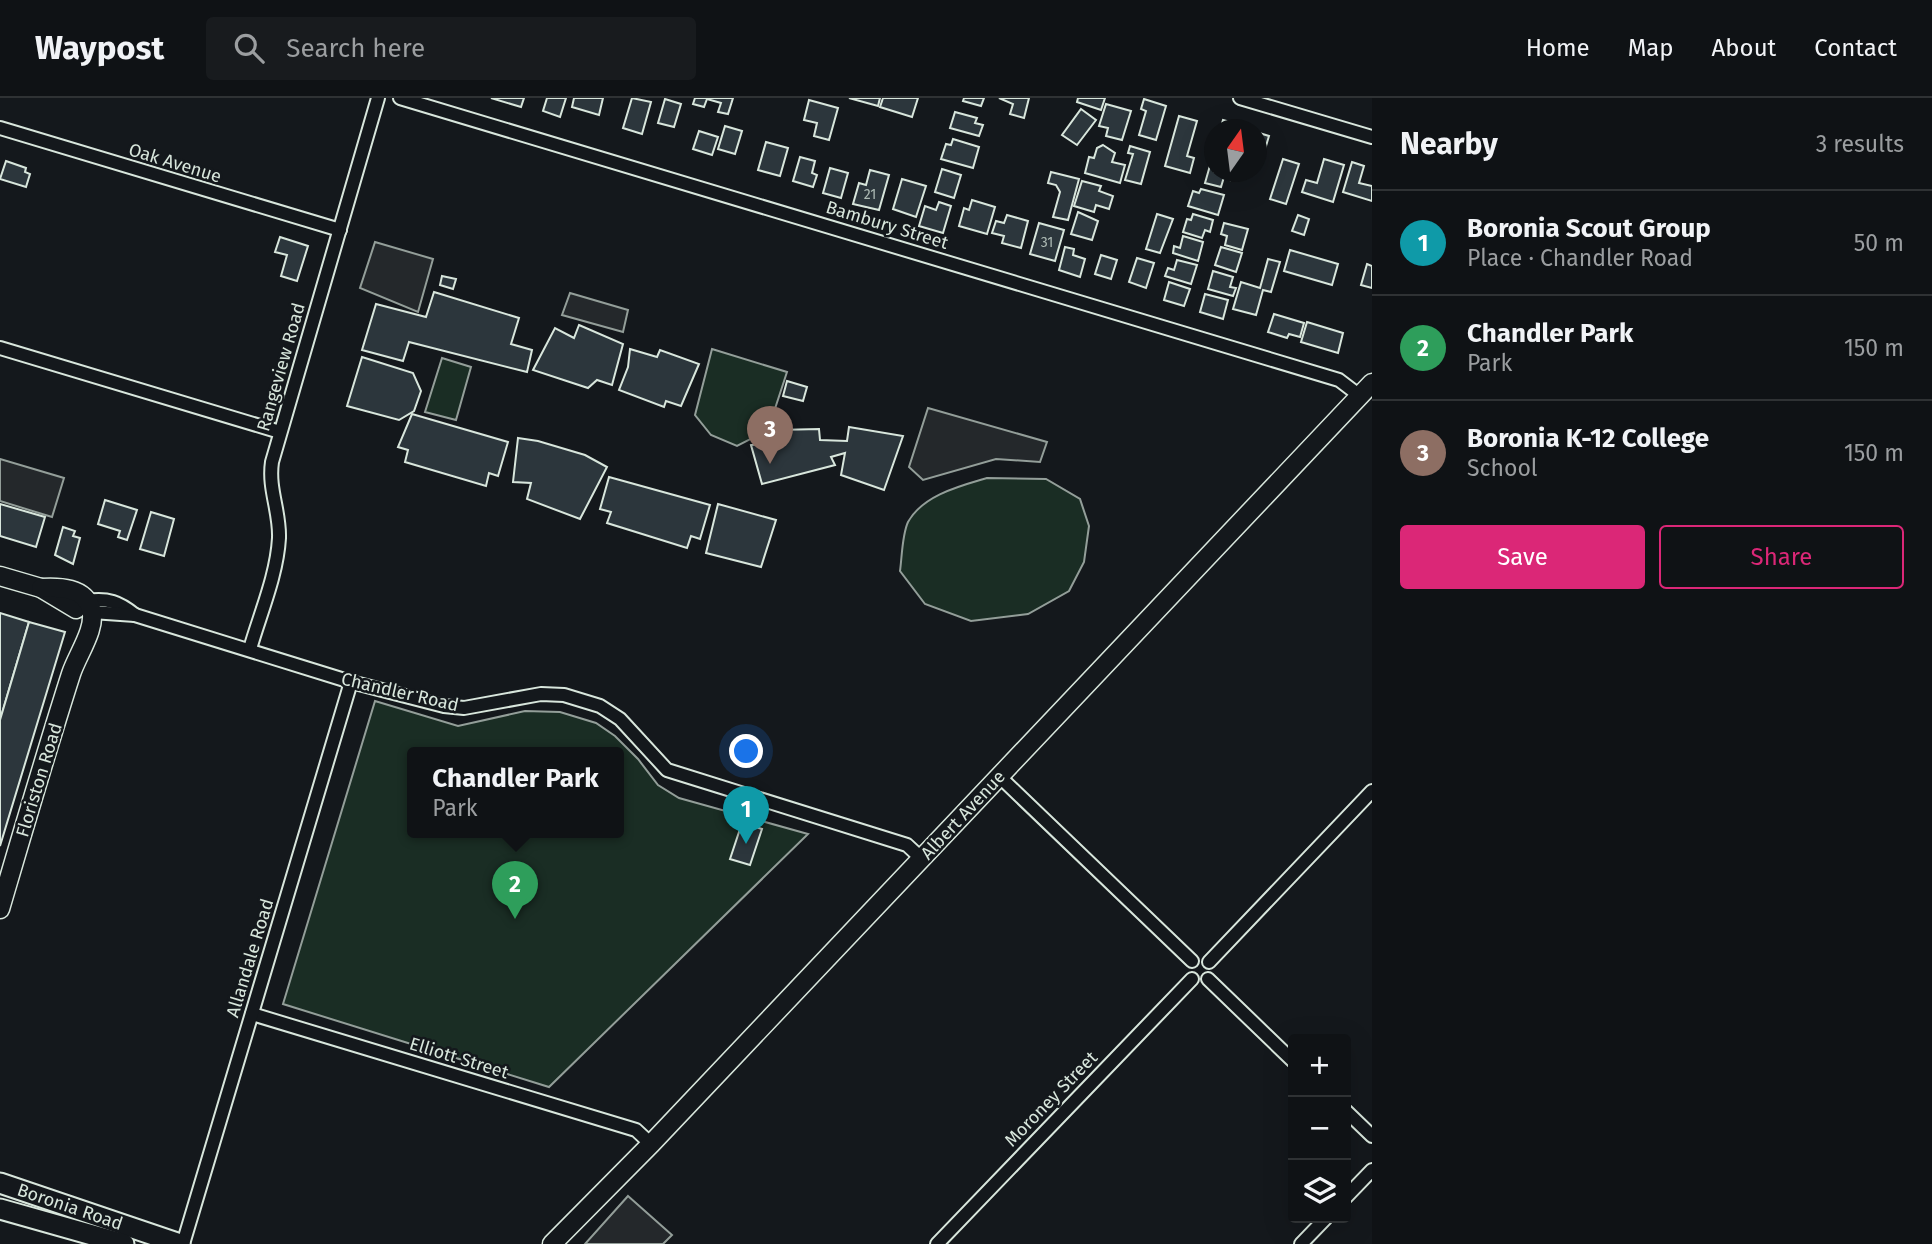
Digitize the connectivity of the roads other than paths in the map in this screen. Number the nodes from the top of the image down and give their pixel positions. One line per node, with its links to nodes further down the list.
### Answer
1 (378, 98): 6 (street, Rangeview Road)
2 (400, 98): 8 (street, Bambury Street)
3 (1240, 98): 5 (street)
4 (0, 128): 6 (street, Oak Avenue)
5 (1372, 137)
6 (340, 230): 9 (street, Rangeview Road)
7 (0, 348): 9 (street)
8 (1366, 389): 14 (main road, Albert Avenue)
9 (280, 432): 12 (street, Rangeview Road)
10 (0, 576): 11 (main road, Chandler Road)
11 (85, 607): 12 (street, Chandler Road); 17 (main road, Floriston Road)
12 (250, 649): 13 (street, Chandler Road)
13 (351, 682): 16 (street, Chandler Road); 22 (street, Allandale Road)
14 (999, 776): 16 (main road, Albert Avenue); 18 (street)
15 (1372, 791): 19 (street)
16 (922, 859): 26 (main road, Albert Avenue)
17 (0, 909)
18 (1192, 961): 19 (street); 20 (street)
19 (1209, 962): 21 (street)
20 (1192, 979): 21 (street); 35 (street, Moroney Street)
21 (1208, 979): 23 (street)
22 (252, 1014): 26 (street, Elliott Street); 33 (street, Allandale Road)
23 (1288, 1056)
24 (1351, 1116): 25 (street)
25 (1372, 1136)
26 (651, 1144): 34 (main road, Albert Avenue)
27 (1372, 1170): 29 (street)
28 (0, 1183): 33 (main road, Boronia Road)
29 (1351, 1192)
30 (0, 1209): 32 (main road, Boronia Road)
31 (1321, 1223): 36 (street)
32 (124, 1244)
33 (181, 1244)
34 (552, 1244)
35 (937, 1244)
36 (1301, 1244)

